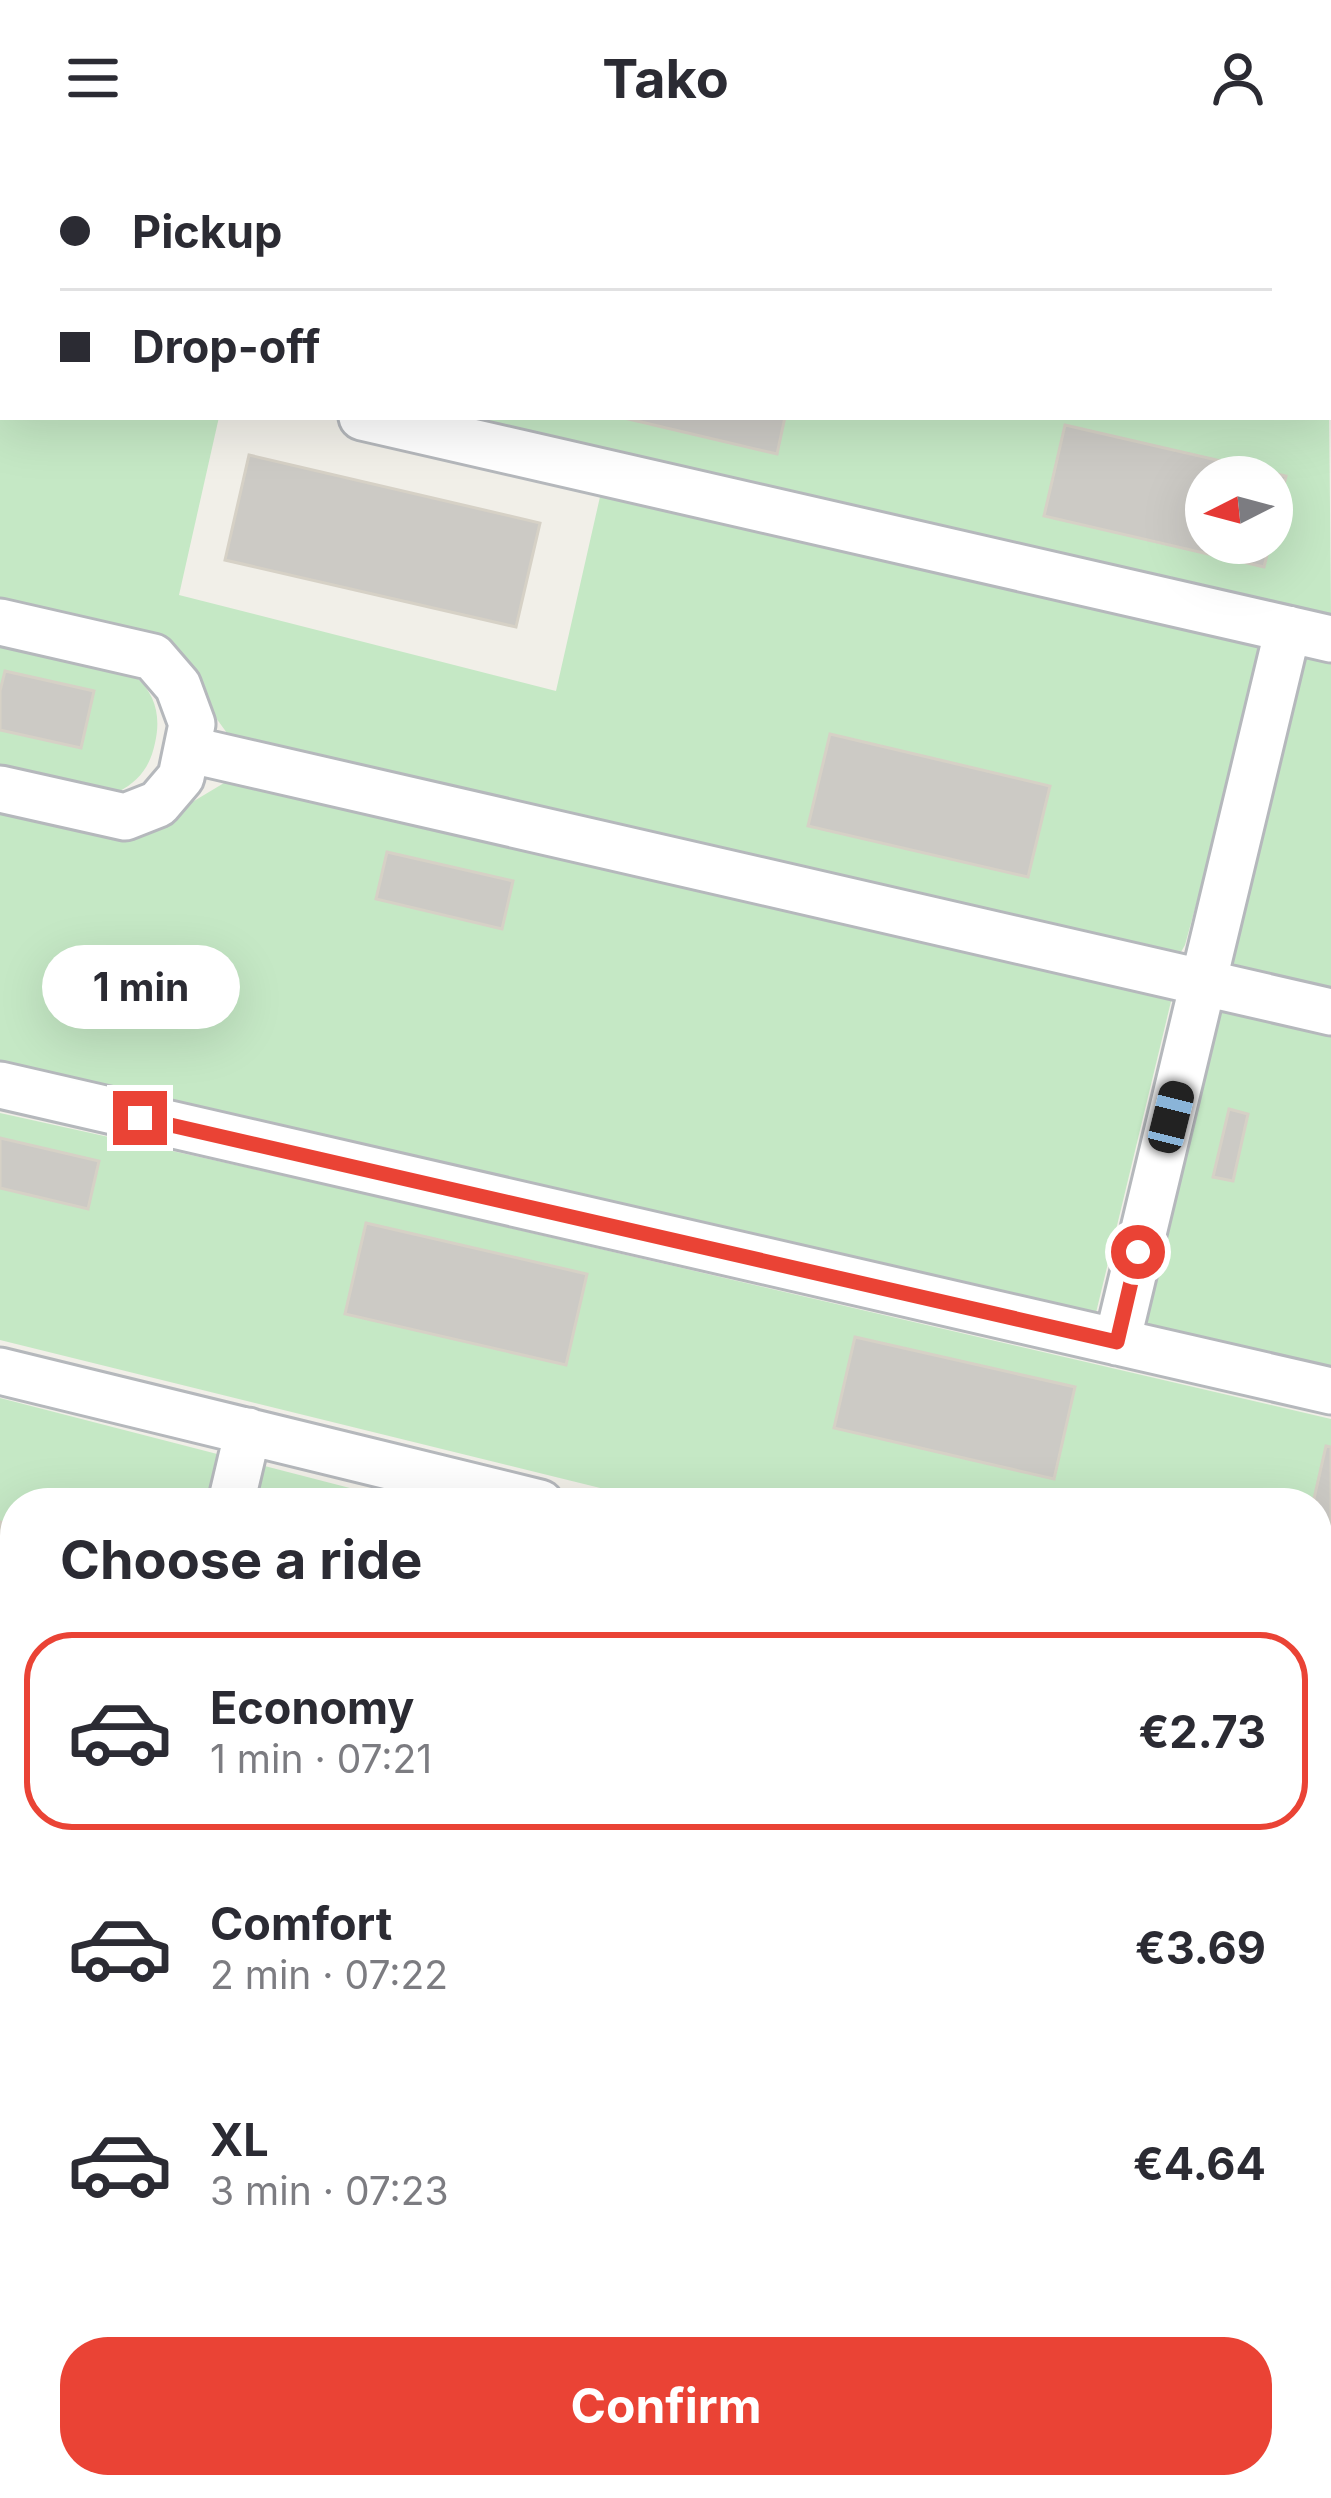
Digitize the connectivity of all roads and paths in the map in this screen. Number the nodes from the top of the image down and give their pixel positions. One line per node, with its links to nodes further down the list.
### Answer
1 (375, 420): 3 (lane)
2 (0, 622): 4 (lane)
3 (1310, 634): 6 (lane)
4 (187, 749): 5 (lane); 6 (lane)
5 (0, 789)
6 (1203, 983): 7 (lane); 9 (lane)
7 (1331, 1012)
8 (0, 1085): 9 (lane)
9 (1117, 1342): 11 (lane)
10 (0, 1371): 12 (lane)
11 (1331, 1391)
12 (248, 1431): 13 (lane); 14 (lane)
13 (235, 1488)
14 (479, 1488)

